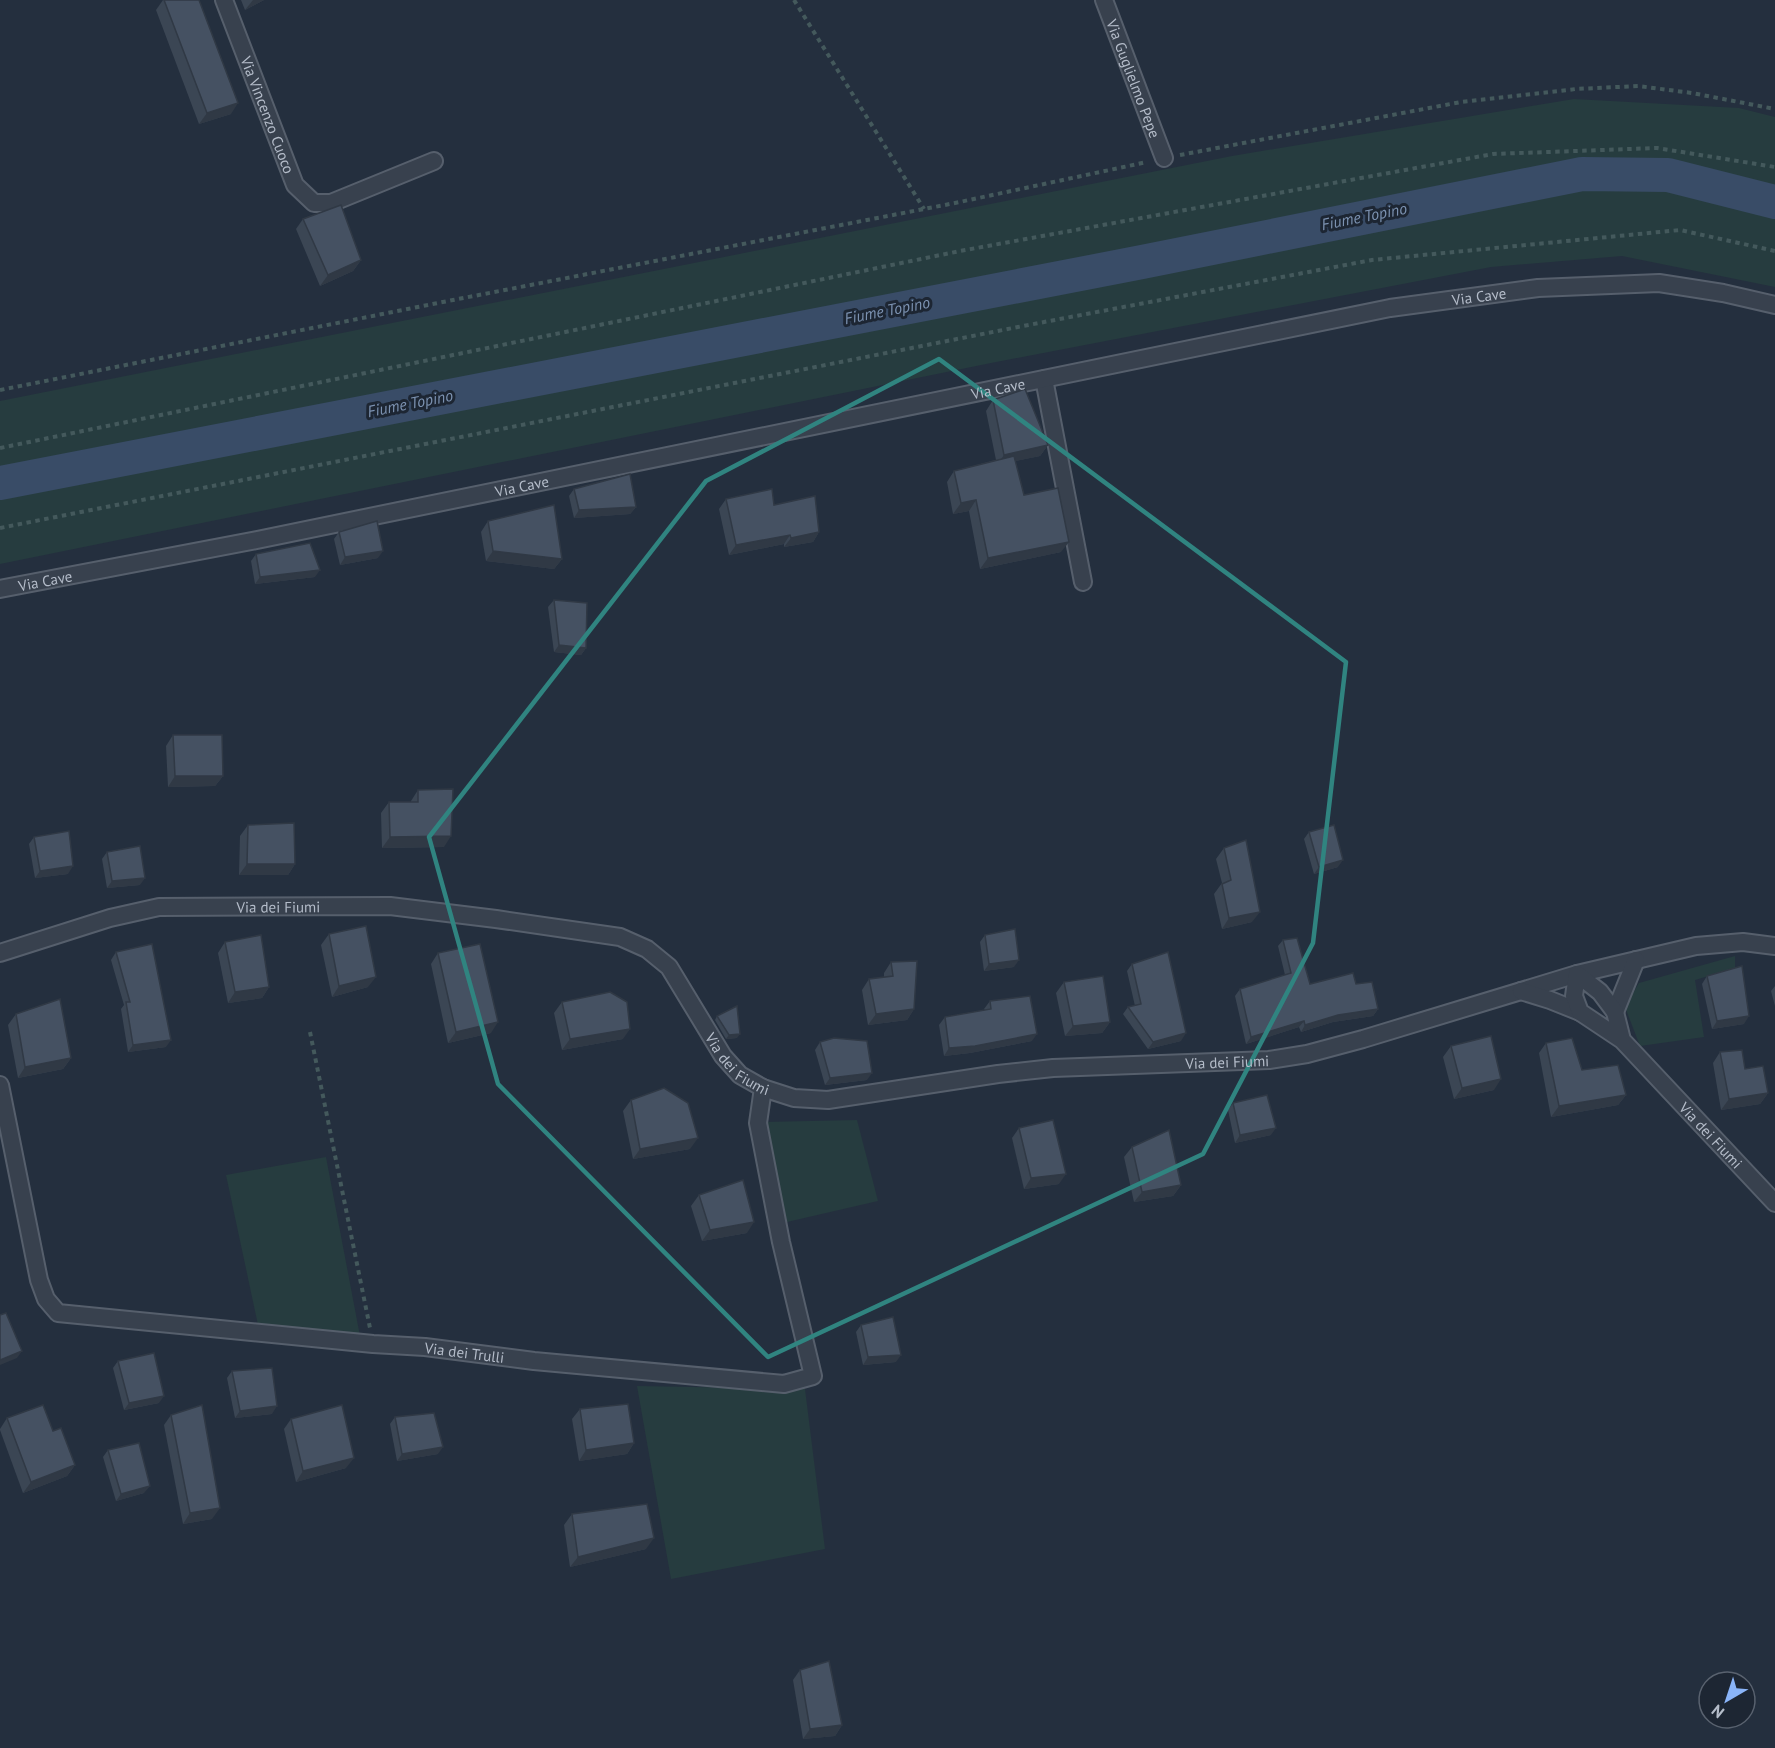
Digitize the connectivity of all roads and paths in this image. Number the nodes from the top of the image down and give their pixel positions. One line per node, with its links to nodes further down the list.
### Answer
1 (224, 0): 6 (street, Via Vincenzo Cuoco)
2 (794, 0): 8 (path)
3 (1104, 0): 5 (street, Via Guglielmo Pepe)
4 (1775, 109): 5 (path)
5 (1164, 158): 8 (path)
6 (434, 161)
7 (1775, 167): 13 (path)
8 (924, 209): 12 (path)
9 (1775, 251): 14 (path)
10 (1775, 304): 11 (street, Via Cave)
11 (1044, 379): 15 (street, Via Cave); 16 (street, Via Cave)
12 (0, 390)
13 (0, 448)
14 (0, 528)
15 (1083, 582)
16 (0, 589)
17 (1775, 945): 19 (street, Via dei Fiumi)
18 (0, 953): 27 (street, Via dei Fiumi)
19 (1636, 960): 20 (street, Via dei Fiumi); 23 (street)
20 (1577, 974): 21 (street, Via dei Fiumi); 22 (street); 23 (street, Via dei Fiumi)
21 (1520, 991): 22 (street, Via dei Fiumi); 27 (street, Via dei Fiumi)
22 (1580, 1012): 25 (street, Via dei Fiumi)
23 (1615, 1012): 25 (street, Via dei Fiumi)
24 (310, 1032): 29 (path)
25 (1622, 1040): 28 (street, Via dei Fiumi)
26 (0, 1085): 29 (street, Via dei Trulli)
27 (763, 1088): 29 (street, Via dei Trulli)
28 (1775, 1203)
29 (373, 1344)

